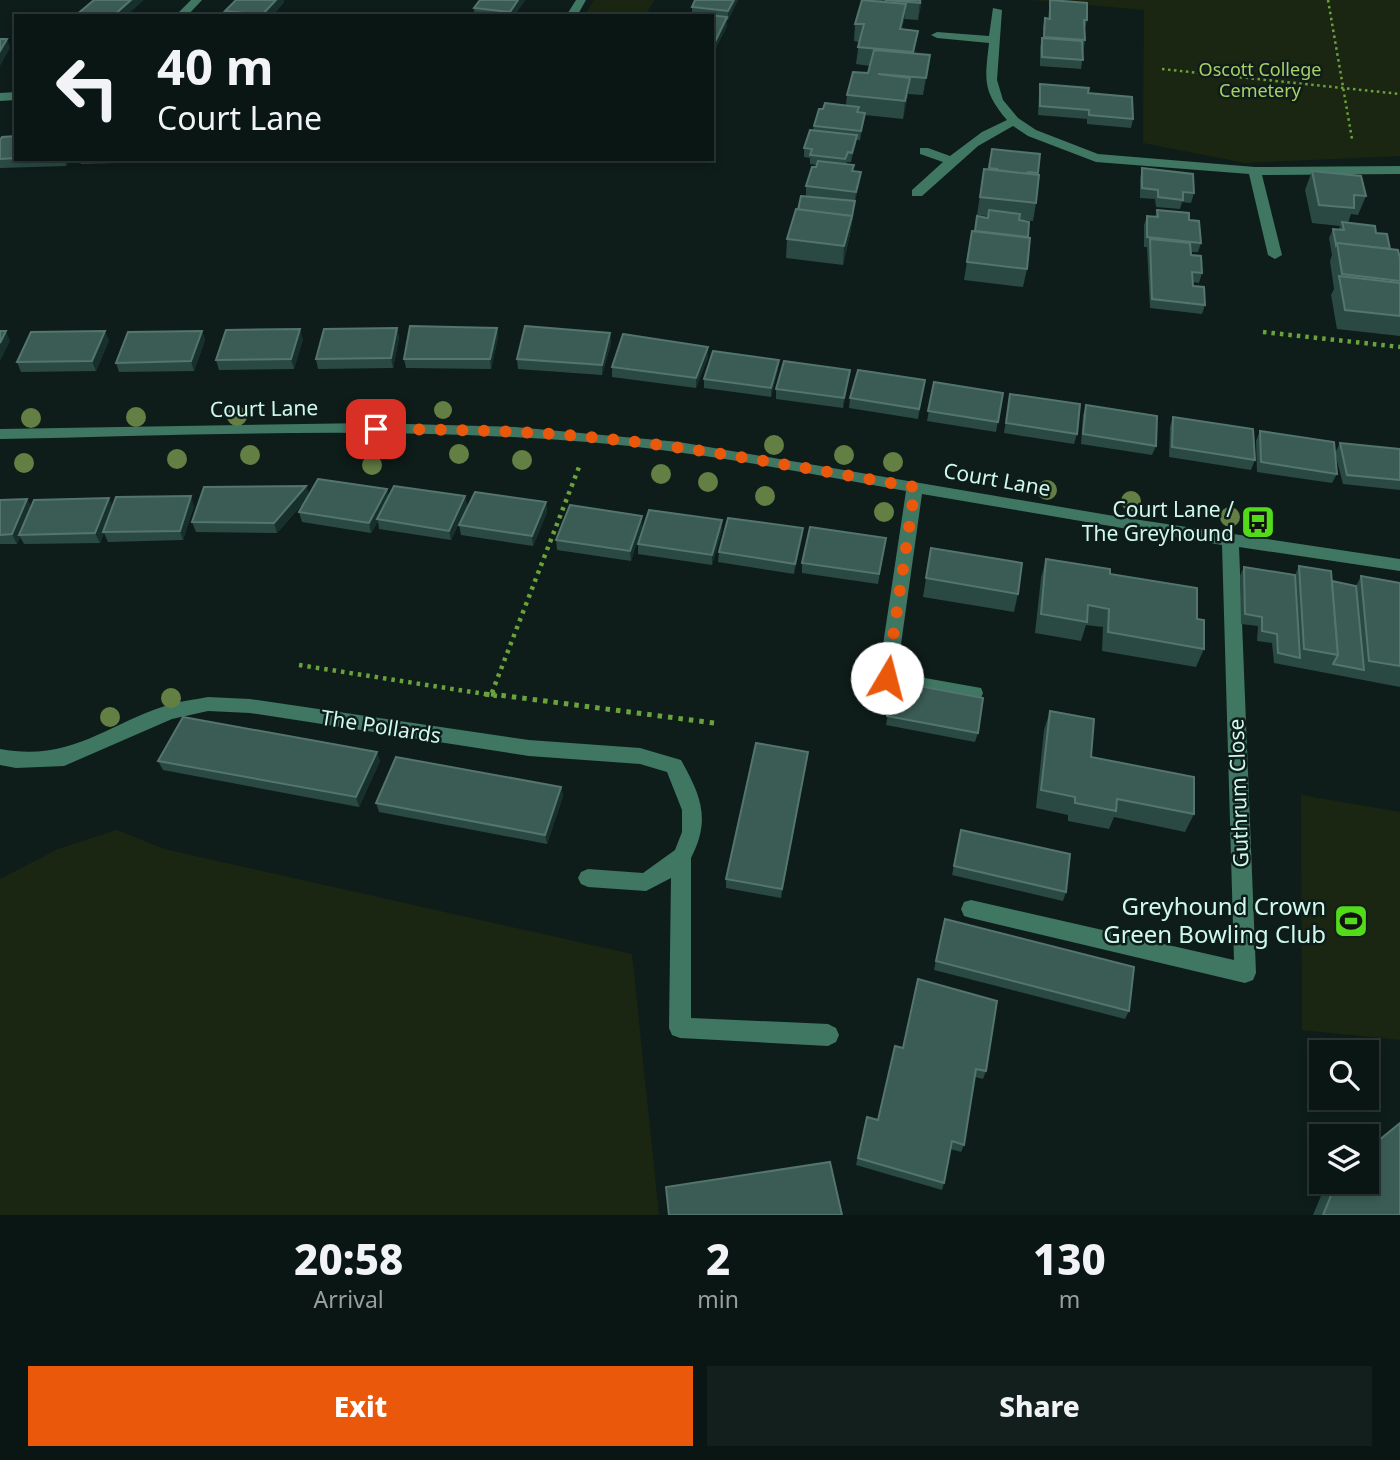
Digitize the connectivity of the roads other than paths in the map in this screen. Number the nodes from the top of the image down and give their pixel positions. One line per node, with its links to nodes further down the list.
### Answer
1 (197, 0): 3 (street)
2 (997, 10): 5 (street)
3 (182, 14)
4 (937, 35): 5 (street)
5 (994, 40): 6 (street)
6 (1014, 121): 8 (street); 10 (street)
7 (924, 151): 8 (street)
8 (951, 160): 11 (street)
9 (1400, 170): 10 (street)
10 (1255, 171): 12 (street)
11 (917, 193)
12 (1275, 255)
13 (0, 434): 14 (street, Court Lane)
14 (915, 487): 15 (street, Court Lane); 17 (street)
15 (1230, 541): 16 (street, Court Lane); 21 (street, Guthrum Close)
16 (1400, 565)
17 (974, 693)
18 (0, 757): 19 (street, The Pollards)
19 (681, 857): 20 (street); 22 (street, The Pollards)
20 (588, 878)
21 (971, 909)
22 (828, 1035)

